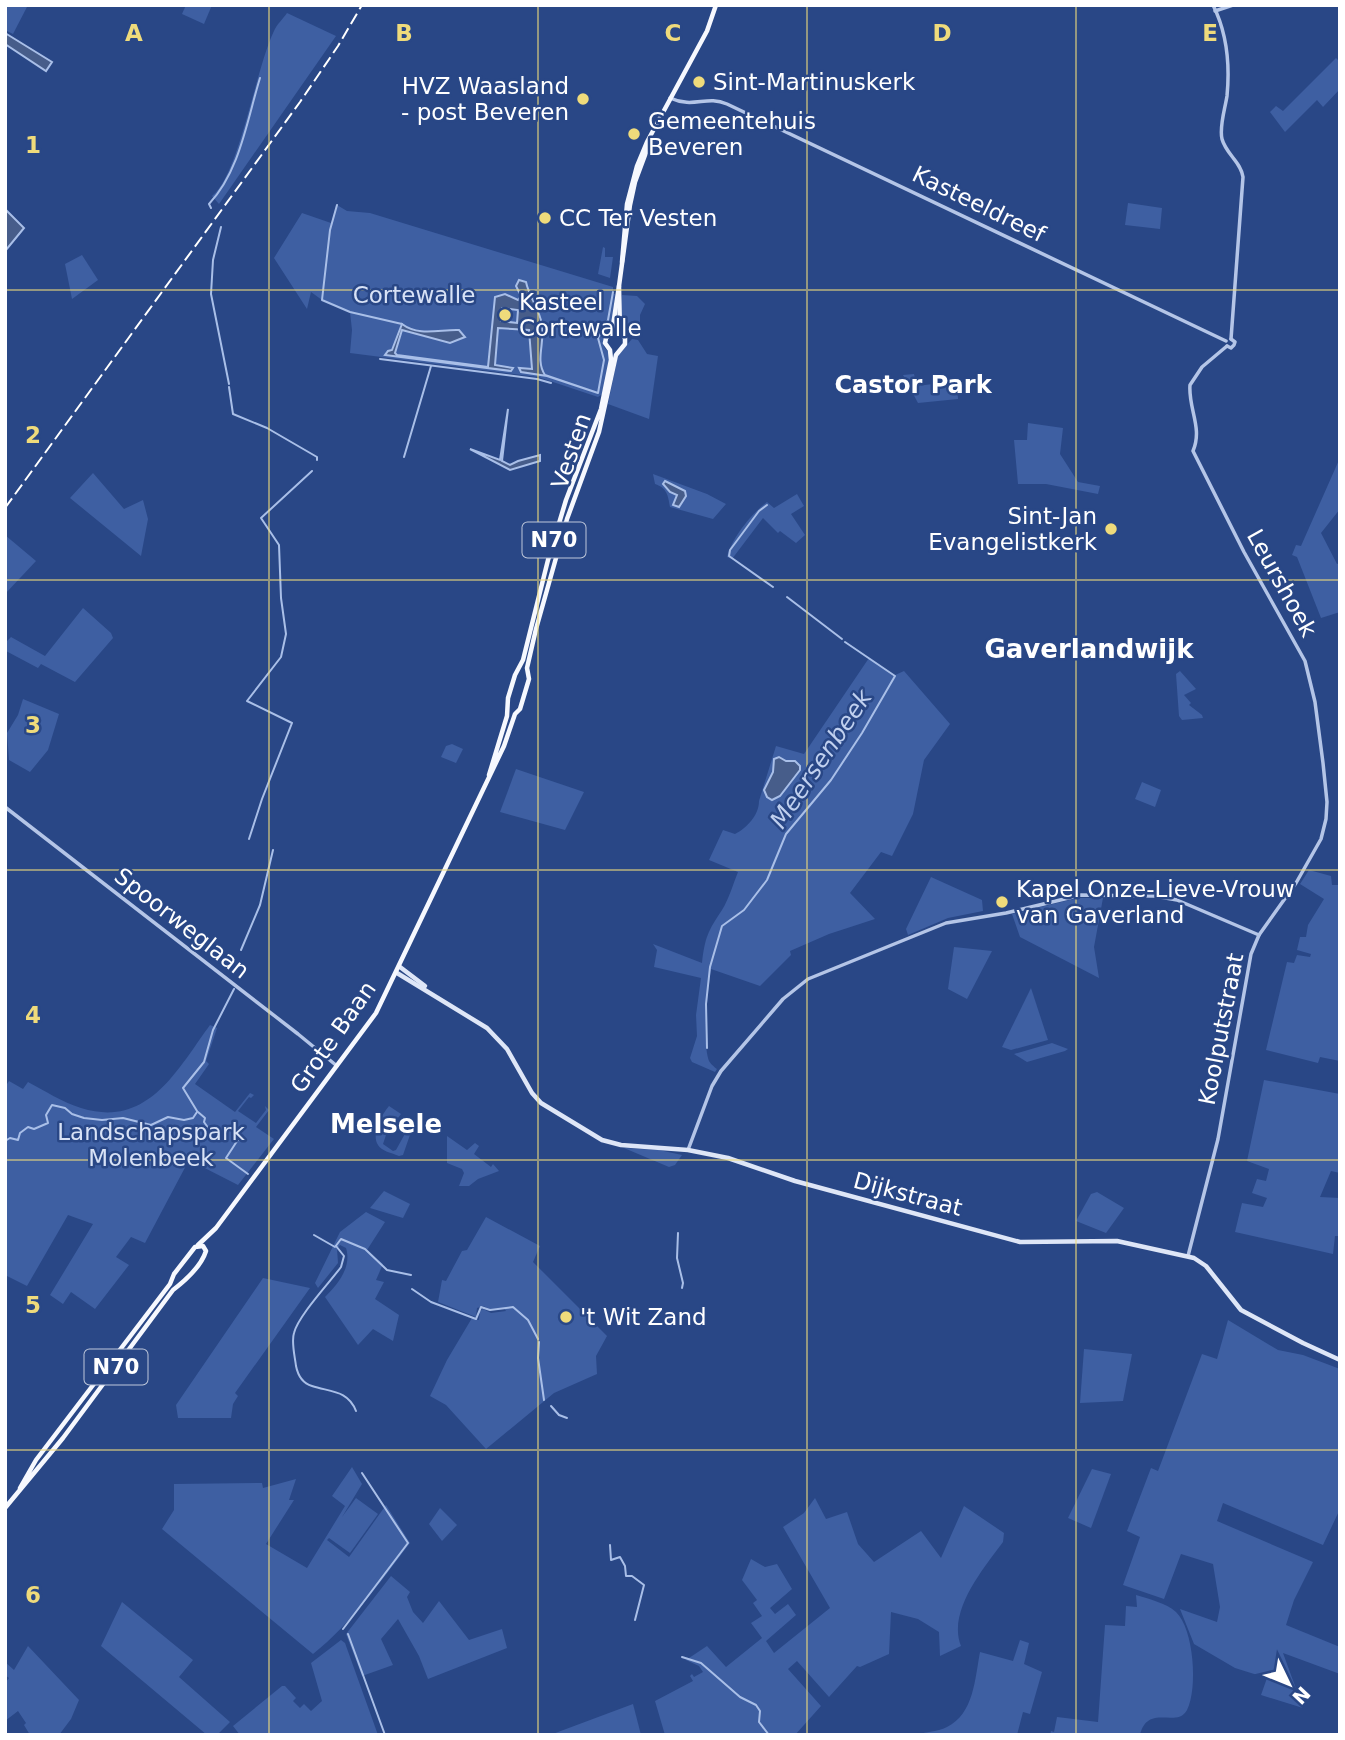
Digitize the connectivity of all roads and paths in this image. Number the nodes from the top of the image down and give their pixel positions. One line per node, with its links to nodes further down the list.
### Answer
1 (715, 5): 5 (main road, N70)
2 (1213, 5): 4 (street)
3 (1233, 5): 4 (street)
4 (1215, 10): 9 (street)
5 (670, 98): 6 (main road, N70); 10 (street, Kasteeldreef)
6 (620, 286): 7 (main road, N70); 8 (main road, N70)
7 (612, 332): 8 (main road); 11 (main road, N70)
8 (620, 332): 12 (main road, N70)
9 (1231, 339): 10 (street); 10 (street)
10 (1227, 344): 20 (street, Leurshoek)
11 (610, 350): 12 (main road); 13 (main road, Vesten / N70)
12 (618, 351): 14 (main road, Vesten / N70)
13 (520, 667): 14 (main road); 15 (main road, Vesten / N70)
14 (527, 668): 16 (main road, Vesten / N70)
15 (507, 711): 16 (main road); 17 (main road, Vesten / N70)
16 (515, 714): 17 (main road, Vesten / N70)
17 (500, 748): 18 (main road, Vesten / N70)
18 (489, 775): 22 (main road, Grote Baan / N70)
19 (5, 804): 23 (street, Spoorweglaan)
20 (1325, 823): 21 (street, Koolputstraat)
21 (1259, 935): 24 (street); 28 (street, Koolputstraat)
22 (398, 970): 23 (main road, Grote Baan / N70); 24 (main road, Dijkstraat)
23 (337, 1066): 25 (main road, Grote Baan / N70)
24 (688, 1150): 28 (main road, Dijkstraat)
25 (216, 1228): 26 (main road, Grote Baan / N70); 27 (main road, Grote Baan / N70)
26 (198, 1245): 27 (main road); 29 (main road, Grote Baan / N70)
27 (206, 1249): 30 (main road, Grote Baan / N70)
28 (1188, 1256): 31 (main road)
29 (173, 1279): 30 (main road); 32 (main road, Grote Baan / N70)
30 (180, 1285): 32 (main road, Grote Baan / N70)
31 (1340, 1360)
32 (20, 1488): 33 (main road, Grote Baan / N70)
33 (5, 1508)

